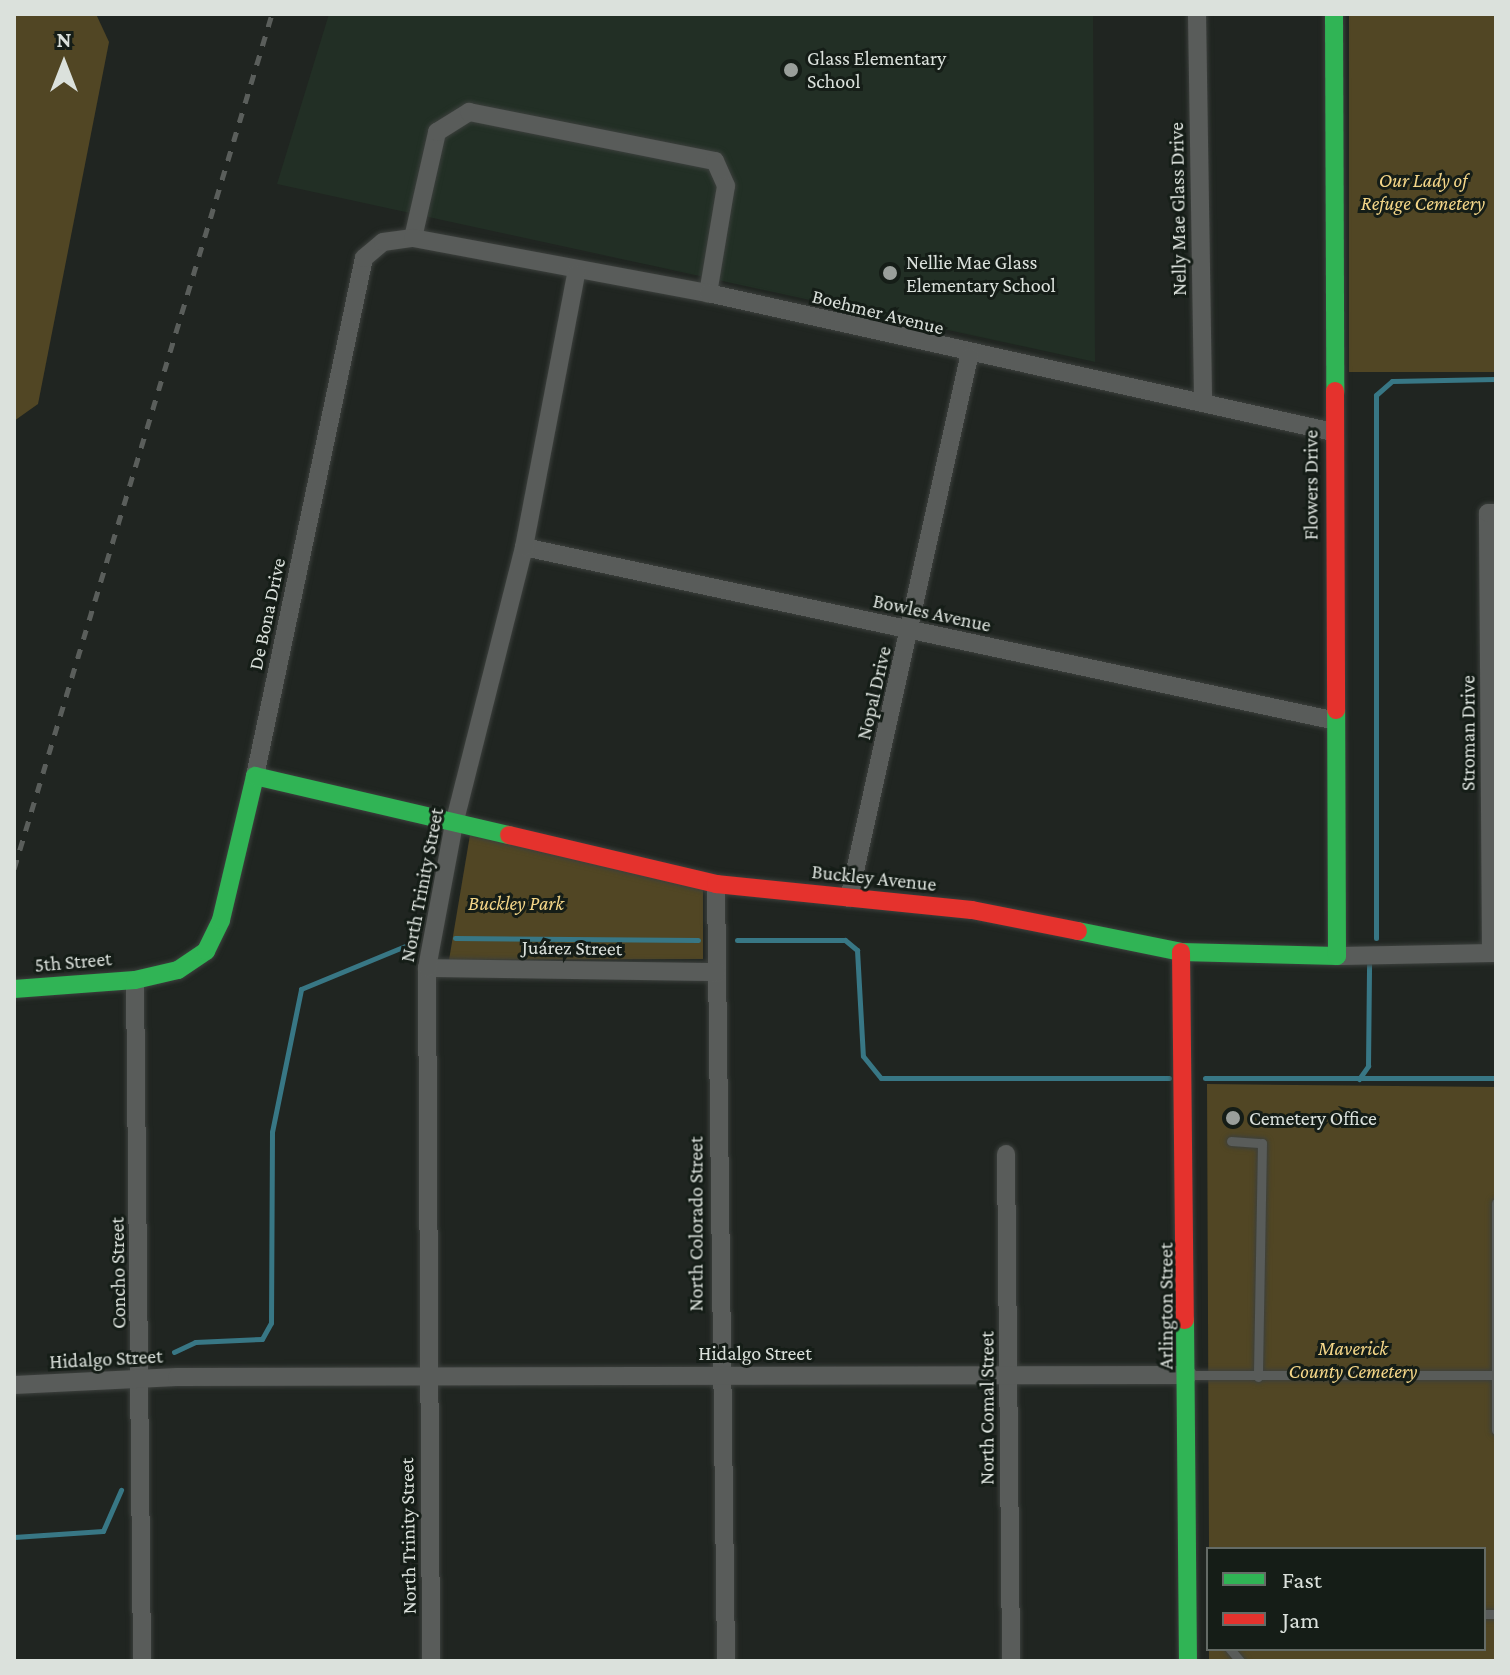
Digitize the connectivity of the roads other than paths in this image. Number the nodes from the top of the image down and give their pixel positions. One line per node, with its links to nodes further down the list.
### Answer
1 (1197, 14): 7 (street, Nelly Mae Glass Drive)
2 (1334, 14): 8 (street, Flowers Drive)
3 (413, 238): 4 (street, Boehmer Avenue); 5 (street); 14 (street, De Bona Drive)
4 (576, 274): 5 (street, Boehmer Avenue); 10 (street, North Trinity Street)
5 (708, 293): 6 (street, Boehmer Avenue)
6 (969, 357): 7 (street, Boehmer Avenue); 11 (street, Nopal Drive)
7 (1203, 403): 8 (street, Boehmer Avenue)
8 (1333, 432): 12 (street, Flowers Drive)
9 (1492, 513): 13 (street, Stroman Drive)
10 (524, 547): 11 (street, Bowles Avenue); 15 (street, North Trinity Street)
11 (911, 631): 12 (street, Bowles Avenue); 18 (street, Nopal Drive)
12 (1332, 720): 21 (street, Flowers Drive)
13 (1493, 732): 16 (street, Stroman Drive)
14 (255, 776): 15 (street, Buckley Avenue); 24 (street, De Bona Drive)
15 (454, 824): 17 (street, Buckley Avenue); 22 (street, North Trinity Street)
16 (1493, 838): 20 (street, Stroman Drive)
17 (716, 884): 18 (street, Buckley Avenue); 23 (street, North Colorado Street)
18 (849, 898): 19 (street, Buckley Avenue)
19 (1181, 952): 21 (street, Buckley Avenue); 31 (street, Arlington Street)
20 (1494, 953): 21 (street, Buckley Avenue)
21 (1337, 956)
22 (427, 968): 23 (street, Juárez Street); 34 (street, North Trinity Street)
23 (717, 972): 30 (street, North Colorado Street)
24 (135, 980): 25 (street, 5th Street); 35 (street, Concho Street)
25 (14, 989)
26 (1231, 1141): 33 (lane)
27 (1006, 1154): 29 (street, North Comal Street)
28 (1496, 1203): 32 (lane)
29 (1009, 1374): 30 (street, Hidalgo Street); 31 (street, Hidalgo Street); 41 (street, North Comal Street)
30 (718, 1375): 34 (street, Hidalgo Street); 40 (street, North Colorado Street)
31 (1188, 1375): 33 (lane, Hidalgo Street); 42 (street, Arlington Street)
32 (1495, 1375): 33 (lane, Hidalgo Street); 37 (lane)
33 (1258, 1377)
34 (428, 1379): 35 (street, Hidalgo Street); 39 (street, North Trinity Street)
35 (142, 1381): 36 (street, Hidalgo Street); 38 (street, Concho Street)
36 (14, 1385)
37 (1496, 1430)
38 (142, 1661)
39 (431, 1661)
40 (726, 1661)
41 (1011, 1661)
42 (1188, 1661)

